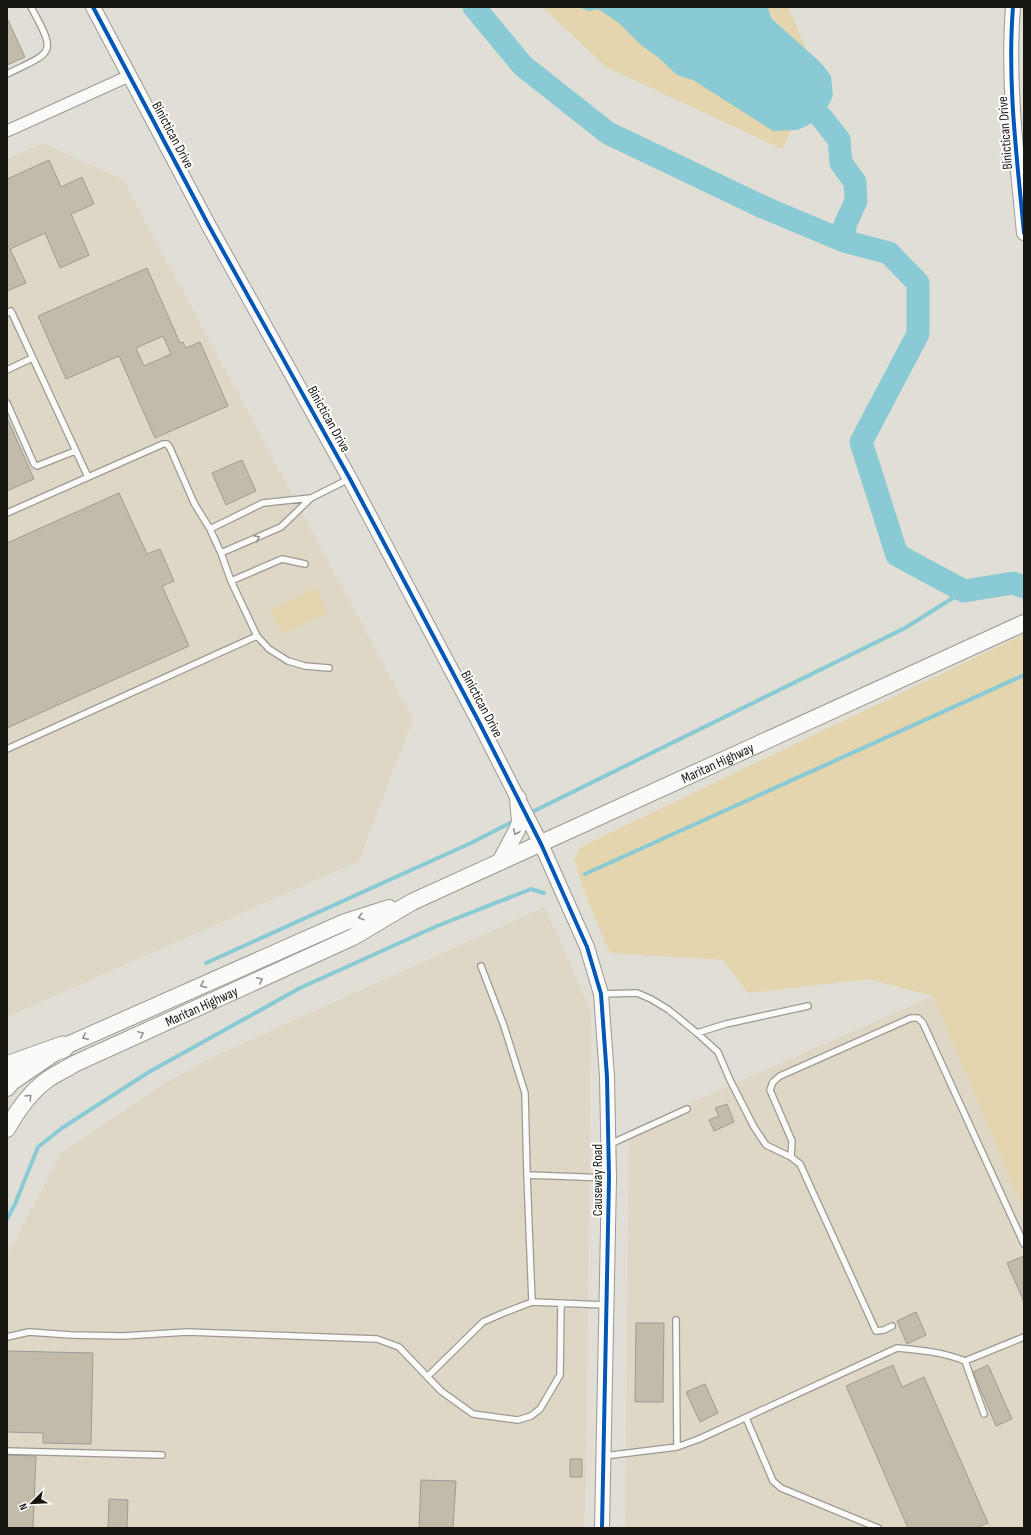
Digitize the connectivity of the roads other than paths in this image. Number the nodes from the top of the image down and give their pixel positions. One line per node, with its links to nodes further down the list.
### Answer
1 (31, 7): 4 (lane)
2 (92, 7): 5 (street, Binictican Drive)
3 (1013, 7): 7 (street, Binictican Drive)
4 (7, 74)
5 (129, 76): 6 (street); 14 (street, Binictican Drive)
6 (7, 131)
7 (1024, 233)
8 (7, 313): 9 (lane)
9 (32, 358): 10 (lane); 12 (lane)
10 (7, 370)
11 (7, 403): 12 (lane)
12 (75, 451): 13 (lane)
13 (88, 477): 16 (lane); 17 (lane)
14 (350, 479): 15 (lane); 25 (street, Binictican Drive)
15 (311, 498): 17 (lane); 18 (lane, one-way to 15)
16 (7, 513)
17 (210, 529): 18 (lane)
18 (221, 553): 20 (lane)
19 (305, 564): 20 (lane)
20 (232, 581): 22 (lane)
21 (1024, 623): 26 (main road, Maritan Highway)
22 (257, 636): 23 (lane); 24 (lane)
23 (329, 668)
24 (7, 749)
25 (518, 798): 26 (street, Binictican Drive); 27 (main road, one-way to 27)
26 (540, 844): 27 (main road, Maritan Highway); 30 (street, Causeway Road)
27 (500, 862): 28 (main road, Maritan Highway)
28 (412, 902): 33 (main road, Maritan Highway, one-way to 33); 37 (main road, Maritan Highway, one-way to 28)
29 (481, 966): 40 (lane)
30 (601, 994): 32 (lane); 38 (street, Causeway Road)
31 (808, 1006): 32 (lane)
32 (697, 1033): 39 (lane)
33 (63, 1047): 34 (highway); 35 (main road, Maritan Highway)
34 (7, 1068)
35 (7, 1088)
36 (687, 1109): 38 (lane)
37 (7, 1129)
38 (608, 1145): 41 (street, Causeway Road)
39 (791, 1157): 42 (lane); 47 (lane)
40 (527, 1175): 41 (lane); 43 (lane)
41 (609, 1178): 45 (street, Causeway Road)
42 (1024, 1244)
43 (532, 1302): 44 (lane); 51 (lane)
44 (561, 1303): 45 (lane); 51 (lane)
45 (607, 1305): 57 (street, Causeway Road)
46 (676, 1320): 54 (lane)
47 (892, 1326)
48 (7, 1337): 51 (lane)
49 (1024, 1337): 50 (lane)
50 (965, 1361): 52 (lane); 53 (lane)
51 (428, 1376)
52 (984, 1414)
53 (746, 1418): 54 (lane); 59 (lane)
54 (677, 1447): 57 (lane)
55 (7, 1451): 56 (lane)
56 (162, 1455)
57 (604, 1456): 58 (street, Causeway Road)
58 (602, 1528)
59 (878, 1528)

